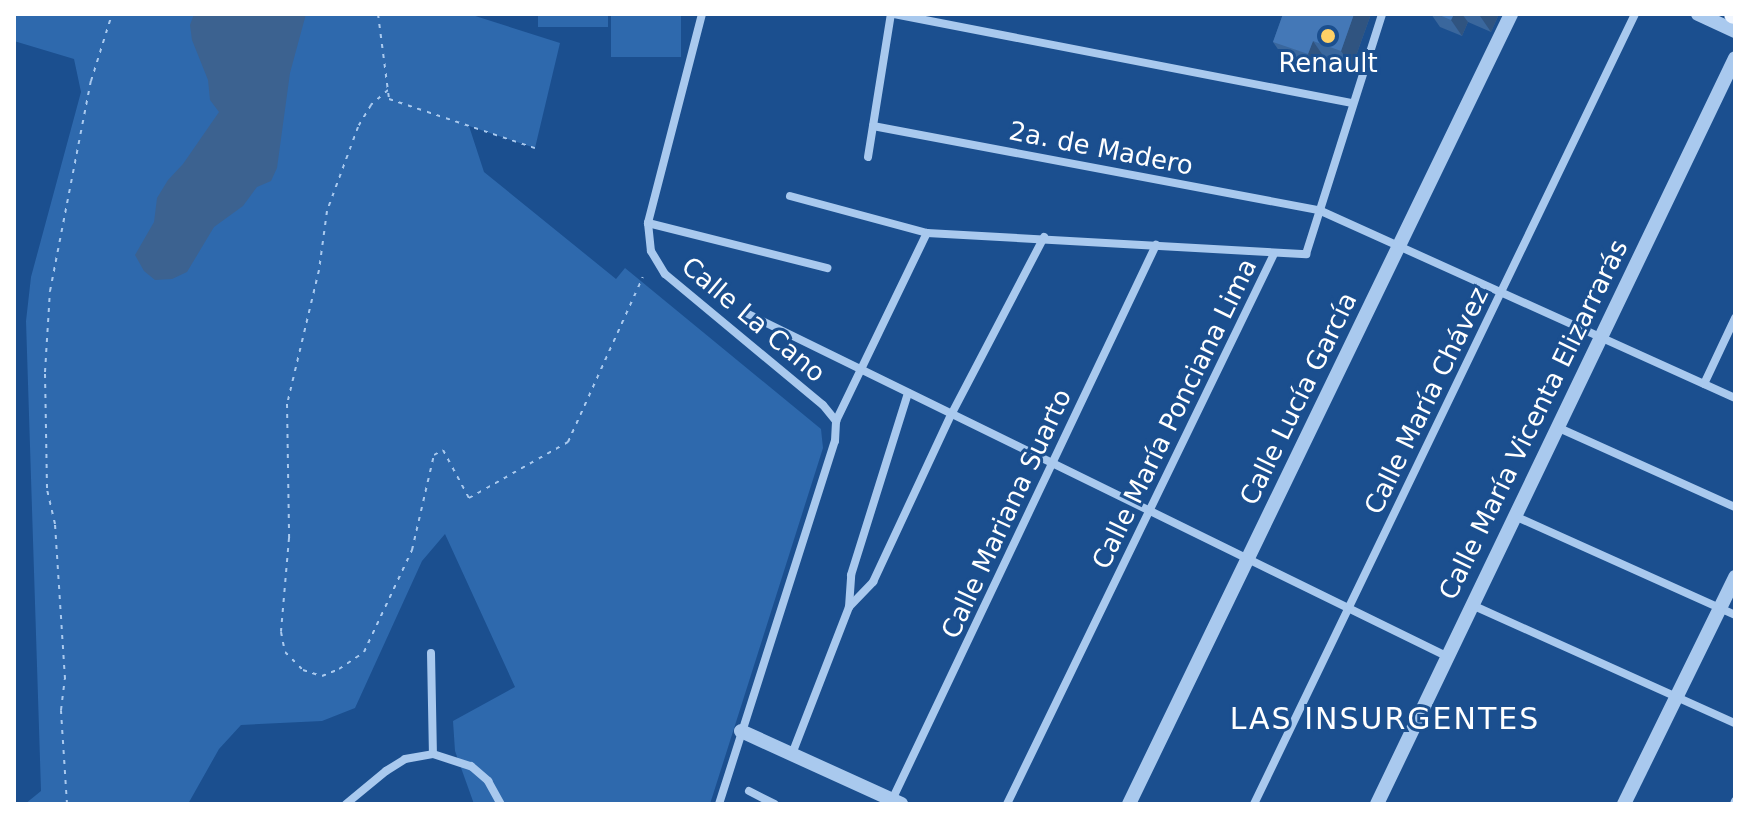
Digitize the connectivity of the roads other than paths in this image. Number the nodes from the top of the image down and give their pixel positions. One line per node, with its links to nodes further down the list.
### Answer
1 (702, 14): 14 (street, Calle La Cano)
2 (893, 14): 9 (street); 10 (street)
3 (1382, 14): 9 (street, Calle María Ponciana Lima)
4 (1511, 14): 18 (street, Calle Lucía García)
5 (1635, 14): 21 (street, Calle María Chávez)
6 (1698, 14): 7 (street)
7 (1735, 31)
8 (1735, 58): 24 (street, Calle María Vicenta Elizarrarás)
9 (1352, 103): 13 (street, Calle María Ponciana Lima)
10 (873, 126): 11 (street); 13 (street, 2a. de Madero)
11 (868, 157)
12 (790, 196): 15 (street)
13 (1321, 211): 18 (street, 2a. de Madero); 19 (street, Calle María Ponciana Lima)
14 (648, 223): 20 (street); 30 (street, Calle La Cano)
15 (927, 233): 16 (street); 25 (street)
16 (1044, 237): 17 (street); 29 (street)
17 (1156, 245): 19 (street); 32 (street, Calle Mariana Suarto)
18 (1400, 246): 21 (street, 2a. de Madero); 36 (street, Calle Lucía García)
19 (1274, 254): 34 (street, Calle María Ponciana Lima)
20 (827, 268)
21 (1503, 293): 24 (street, 2a. de Madero); 41 (street, Calle María Chávez)
22 (746, 313): 25 (street)
23 (1735, 318): 26 (street)
24 (1602, 337): 26 (street, 2a. de Madero); 31 (street, Calle María Vicenta Elizarrarás)
25 (859, 368): 27 (street); 30 (street)
26 (1704, 384): 28 (street, 2a. de Madero)
27 (908, 393): 29 (street); 39 (street)
28 (1735, 398)
29 (951, 415): 32 (street); 39 (street)
30 (836, 421): 47 (street)
31 (1559, 428): 33 (street); 35 (street, Calle María Vicenta Elizarrarás)
32 (1053, 463): 34 (street); 51 (street, Calle Mariana Suarto)
33 (1735, 507)
34 (1151, 511): 36 (street); 56 (street, Calle María Ponciana Lima)
35 (1517, 517): 38 (street, Calle María Vicenta Elizarrarás); 40 (street)
36 (1248, 559): 41 (street); 57 (street, Calle Lucía García)
37 (1735, 577): 40 (street)
38 (1472, 605): 44 (street, Calle María Vicenta Elizarrarás); 45 (street)
39 (849, 607): 49 (street)
40 (1720, 608): 42 (street); 45 (street)
41 (1347, 609): 44 (street); 58 (street, Calle María Chávez)
42 (1735, 615)
43 (431, 653): 48 (street)
44 (1446, 656): 59 (street, Calle María Vicenta Elizarrarás)
45 (1676, 697): 46 (street); 60 (street)
46 (1735, 723)
47 (741, 731): 49 (street); 55 (street)
48 (433, 754): 53 (street); 54 (street)
49 (792, 754): 51 (street)
50 (749, 791): 52 (street)
51 (897, 802)
52 (772, 803)
53 (346, 804)
54 (501, 804)
55 (719, 804)
56 (1007, 804)
57 (1129, 804)
58 (1254, 804)
59 (1378, 804)
60 (1624, 804)

